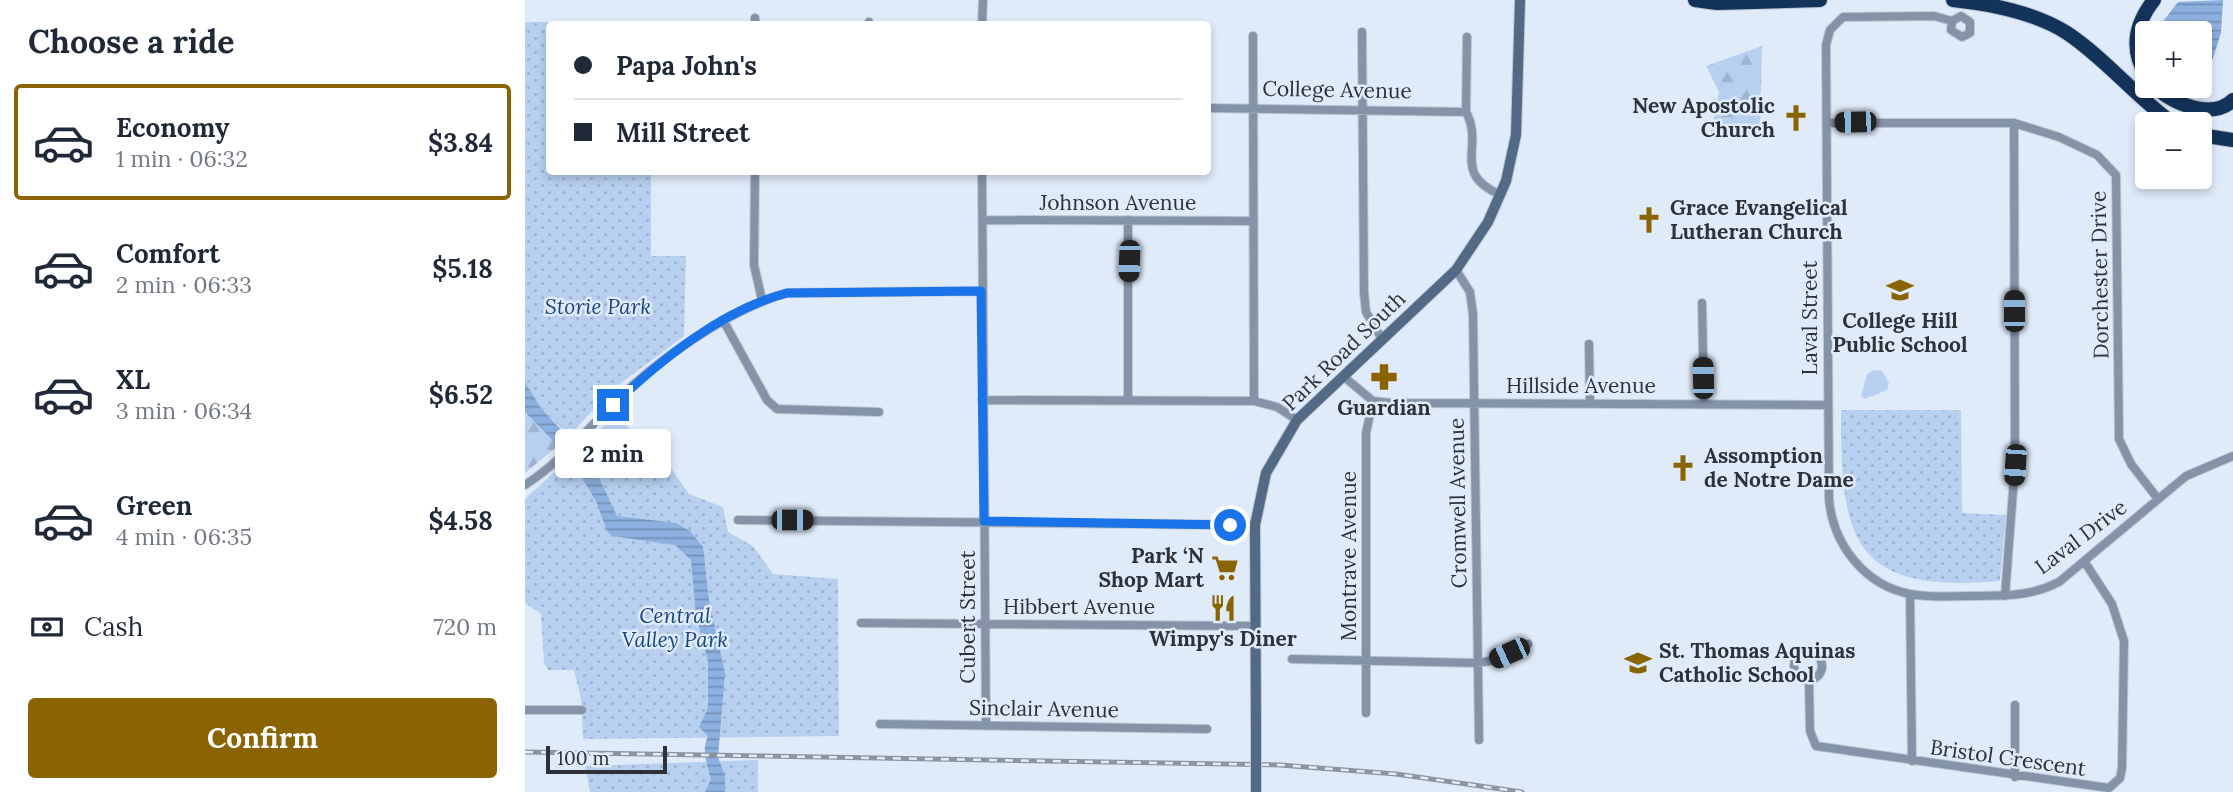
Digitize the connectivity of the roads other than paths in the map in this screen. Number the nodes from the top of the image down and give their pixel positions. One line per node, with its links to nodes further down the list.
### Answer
1 (982, 0): 7 (street)
2 (1520, 0): 26 (main road, Park Road South)
3 (1695, 0): 4 (highway)
4 (1820, 0)
5 (1954, 0): 19 (highway)
6 (2154, 0): 9 (highway)
7 (982, 21)
8 (1952, 21): 20 (street, Laval Street)
9 (2141, 21)
10 (1361, 32): 17 (street)
11 (1253, 36): 15 (street, Park Road South)
12 (1467, 37): 18 (street)
13 (2171, 98): 14 (highway)
14 (2233, 100)
15 (1253, 106): 16 (street, College Avenue); 17 (street, College Avenue); 29 (street, Park Road South)
16 (1211, 107)
17 (1361, 108): 18 (street, College Avenue); 35 (street)
18 (1466, 111): 26 (street)
19 (2160, 112)
20 (1827, 122): 21 (street, Dorchester Drive); 45 (street, Laval Street)
21 (2014, 122): 50 (street, Dorchester Drive); 56 (street)
22 (2212, 137): 23 (highway)
23 (2233, 140)
24 (755, 175): 32 (street)
25 (982, 175): 27 (street, Cubert Street)
26 (1501, 195): 30 (main road, Park Road South)
27 (982, 220): 28 (street, Johnson Avenue); 31 (street, Cubert Street)
28 (1128, 220): 29 (street, Johnson Avenue); 39 (street)
29 (1253, 221): 40 (street, Park Road South)
30 (1456, 270): 35 (main road, Park Road South); 44 (street, Cromwell Avenue)
31 (981, 291): 32 (street); 38 (street, Cubert Street)
32 (762, 300): 34 (street)
33 (1702, 303): 42 (street)
34 (723, 320): 46 (street); 49 (street)
35 (1382, 339): 37 (main road, Park Road South)
36 (1589, 344): 43 (street)
37 (1343, 376): 41 (street); 47 (main road, Park Road South)
38 (982, 400): 39 (street); 52 (street, Cubert Street)
39 (1128, 400): 40 (street)
40 (1254, 401): 47 (street)
41 (1373, 401): 44 (street, Hillside Avenue); 62 (street, Montrave Avenue)
42 (1704, 403): 43 (street, Hillside Avenue); 45 (street, Hillside Avenue)
43 (1590, 404): 44 (street, Hillside Avenue)
44 (1474, 405): 63 (street, Cromwell Avenue)
45 (1828, 405): 55 (street, Laval Drive)
46 (879, 412)
47 (1297, 420): 53 (main road, Park Road South)
48 (2233, 456): 50 (street, Laval Drive)
49 (525, 485)
50 (2158, 499): 54 (street, Laval Drive)
51 (737, 520): 52 (street)
52 (984, 521): 53 (street); 58 (street, Cubert Street)
53 (1255, 525): 59 (main road, Park Road South)
54 (2084, 561): 56 (street, Laval Drive); 74 (street, Bristol Crescent)
55 (1910, 594): 56 (street, Laval Drive); 73 (street, Bristol Crescent)
56 (2005, 596)
57 (861, 623): 58 (street, Hibbert Avenue)
58 (985, 624): 59 (street, Hibbert Avenue); 70 (street, Cubert Street)
59 (1255, 626): 75 (main road, Park Road South, bridge)
60 (1528, 644): 63 (street)
61 (1292, 659): 62 (street)
62 (1367, 662): 63 (street); 68 (street, Montrave Avenue)
63 (1477, 663): 72 (street, Cromwell Avenue)
64 (1809, 680): 73 (street, Bristol Crescent)
65 (2015, 705): 74 (street)
66 (525, 710): 67 (street)
67 (582, 710)
68 (1366, 713)
69 (880, 724): 70 (street, Sinclair Avenue)
70 (986, 726): 71 (street, Sinclair Avenue)
71 (1207, 729)
72 (1479, 740)
73 (1912, 761): 74 (street, Bristol Crescent)
74 (2015, 777)
75 (1256, 792)

